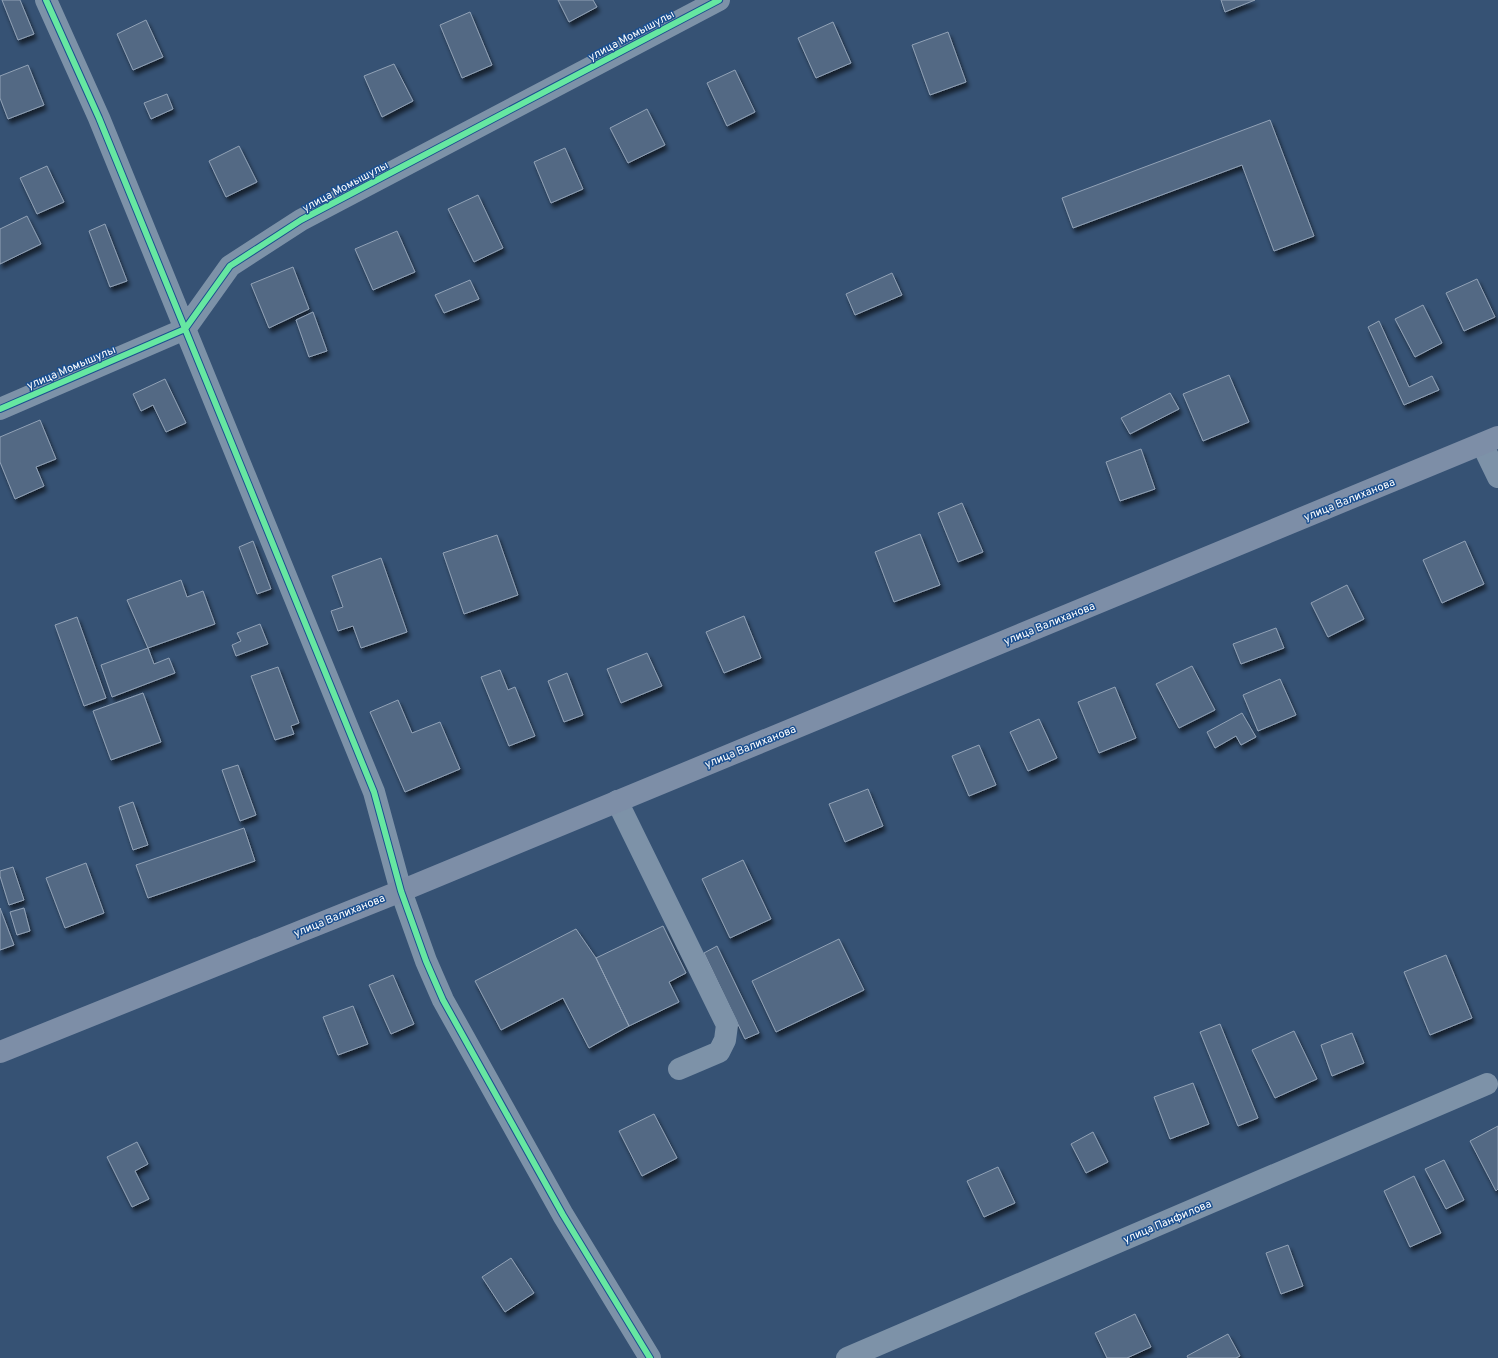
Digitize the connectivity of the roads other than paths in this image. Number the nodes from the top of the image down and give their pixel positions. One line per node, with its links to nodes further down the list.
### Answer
1 (46, 0): 3 (street)
2 (719, 0): 3 (street, улица Момышулы)
3 (184, 329): 4 (street, улица Момышулы); 8 (street)
4 (0, 409)
5 (1490, 441): 6 (street); 7 (main road, улица Валиханова)
6 (1498, 477)
7 (617, 801): 8 (main road, улица Валиханова); 10 (street)
8 (401, 890): 9 (main road, улица Валиханова); 12 (street)
9 (0, 1052)
10 (679, 1069)
11 (1487, 1084): 13 (street, улица Панфилова)
12 (650, 1358)
13 (847, 1358)

